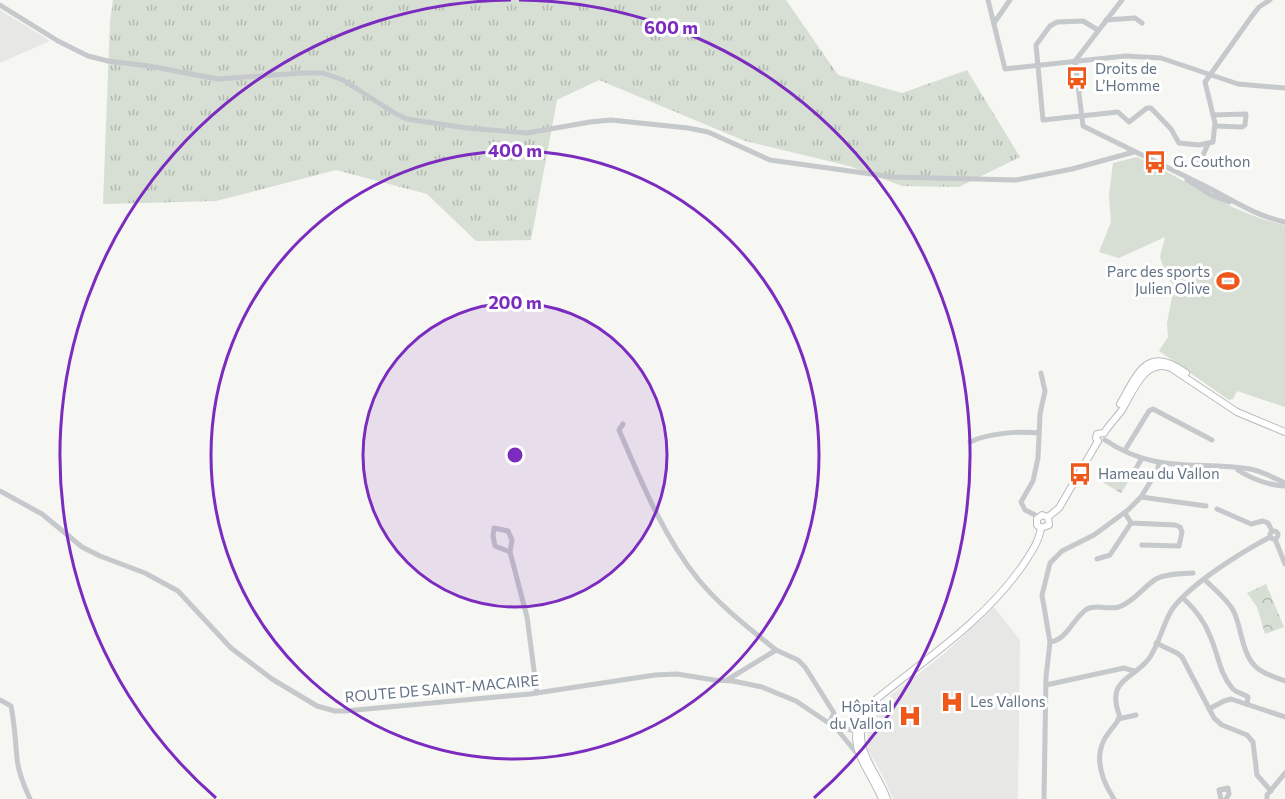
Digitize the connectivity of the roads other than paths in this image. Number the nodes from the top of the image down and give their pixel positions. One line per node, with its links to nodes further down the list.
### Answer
1 (988, 0): 8 (street)
2 (1010, 0): 8 (street)
3 (1122, 0): 6 (street)
4 (1270, 0): 12 (street)
5 (0, 5): 18 (street)
6 (1106, 20): 7 (street); 9 (street)
7 (1142, 23)
8 (994, 24): 11 (street)
9 (1098, 30): 10 (street); 11 (street)
10 (1075, 61): 11 (street); 12 (street); 15 (street)
11 (1037, 65): 15 (street)
12 (1210, 74): 13 (street); 14 (street)
13 (1285, 88)
14 (1213, 115): 16 (street); 16 (street)
15 (1082, 116): 17 (street); 18 (street)
16 (1216, 126): 17 (street)
17 (1211, 143): 19 (street)
18 (1134, 152): 20 (street)
19 (1200, 162)
20 (1285, 222)
21 (1041, 373): 26 (street)
22 (1256, 421): 24 (main road); 25 (main road); 27 (main road)
23 (622, 424): 55 (street)
24 (1285, 428)
25 (1285, 432)
26 (1039, 433): 29 (street); 40 (street)
27 (1104, 435): 30 (street); 41 (main road)
28 (1212, 440): 30 (street)
29 (970, 442)
30 (1125, 450): 31 (street)
31 (1142, 458): 32 (street); 33 (street)
32 (1159, 463): 34 (street); 36 (street)
33 (1130, 479)
34 (1285, 484)
35 (0, 491): 60 (street, ROUTE DE SAINT-MACAIRE)
36 (1141, 497): 37 (street); 39 (street)
37 (1206, 506)
38 (1217, 509): 45 (street)
39 (1125, 513): 42 (street); 53 (street)
40 (1039, 517): 41 (main road); 43 (main road)
41 (1048, 517): 43 (main road)
42 (1131, 523): 46 (street); 48 (street)
43 (1041, 528): 61 (main road)
44 (1285, 529): 45 (street)
45 (1274, 535): 49 (street); 51 (street)
46 (1142, 545)
47 (510, 552): 47 (street); 60 (street)
48 (1097, 559)
49 (1285, 564)
50 (1193, 573): 53 (street)
51 (1204, 579): 52 (street); 58 (street)
52 (1183, 598): 54 (street); 63 (street)
53 (1050, 642): 59 (street)
54 (1156, 643): 56 (street); 65 (street)
55 (776, 650): 57 (street); 69 (street)
56 (1134, 671): 59 (street); 68 (street)
57 (726, 681): 60 (street, ROUTE DE SAINT-MACAIRE); 69 (street, ROUTE DE SAINT-MACAIRE)
58 (1285, 681)
59 (1046, 685): 80 (street)
60 (537, 693)
61 (879, 696): 64 (main road); 71 (main road)
62 (0, 700): 77 (street)
63 (1247, 704): 65 (street); 67 (street)
64 (870, 710): 71 (street); 75 (main road)
65 (1209, 710): 76 (street)
66 (1136, 715): 68 (street)
67 (1285, 717)
68 (1118, 719): 81 (street)
69 (830, 723): 70 (street, ROUTE DE SAINT-MACAIRE)
70 (836, 728): 71 (street); 72 (street, ROUTE DE SAINT-MACAIRE)
71 (857, 732): 72 (street); 73 (main road); 75 (street)
72 (844, 736): 73 (street, ROUTE DE SAINT-MACAIRE)
73 (859, 756): 78 (main road)
74 (1285, 773): 76 (street)
75 (875, 774): 79 (main road)
76 (1271, 791): 84 (street)
77 (30, 799)
78 (882, 799)
79 (887, 799)
80 (1044, 799)
81 (1114, 799)
82 (1221, 799): 83 (street)
83 (1226, 799)
84 (1267, 799)

